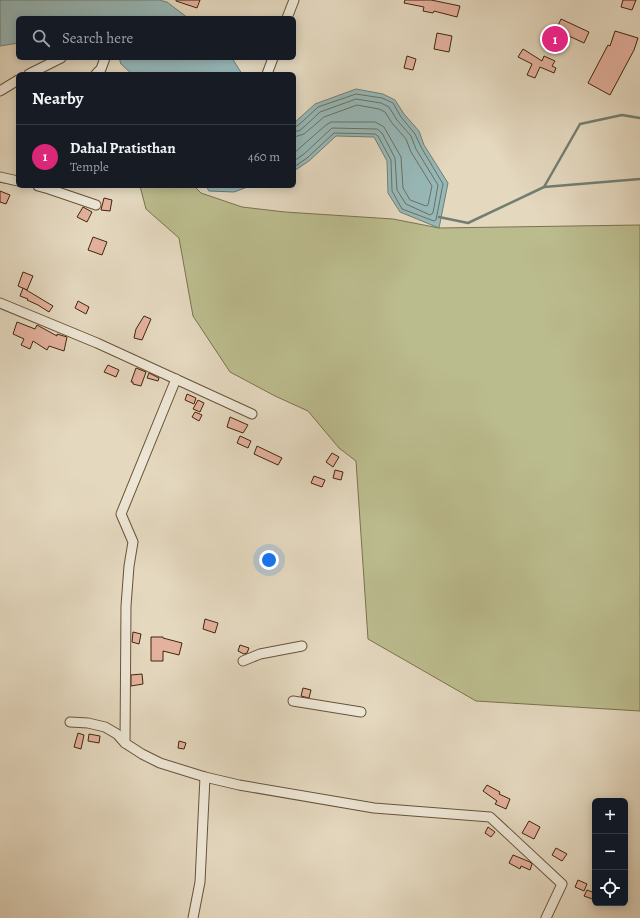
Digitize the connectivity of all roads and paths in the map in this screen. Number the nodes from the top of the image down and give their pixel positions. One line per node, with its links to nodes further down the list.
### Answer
1 (294, 0): 2 (street)
2 (288, 16)
3 (57, 60): 6 (street)
4 (104, 60): 7 (street)
5 (272, 60): 8 (street)
6 (33, 72)
7 (98, 72)
8 (268, 72)
9 (16, 81): 10 (street)
10 (0, 91)
11 (0, 177): 12 (street)
12 (16, 181)
13 (53, 188): 14 (street)
14 (96, 205)
15 (0, 303): 16 (street)
16 (176, 379): 17 (street); 23 (street)
17 (252, 414)
18 (302, 646): 19 (street)
19 (243, 661)
20 (293, 701): 21 (street)
21 (361, 712)
22 (70, 722): 23 (street)
23 (125, 743): 24 (street)
24 (205, 777): 25 (street); 26 (street)
25 (193, 918)
26 (546, 918)

